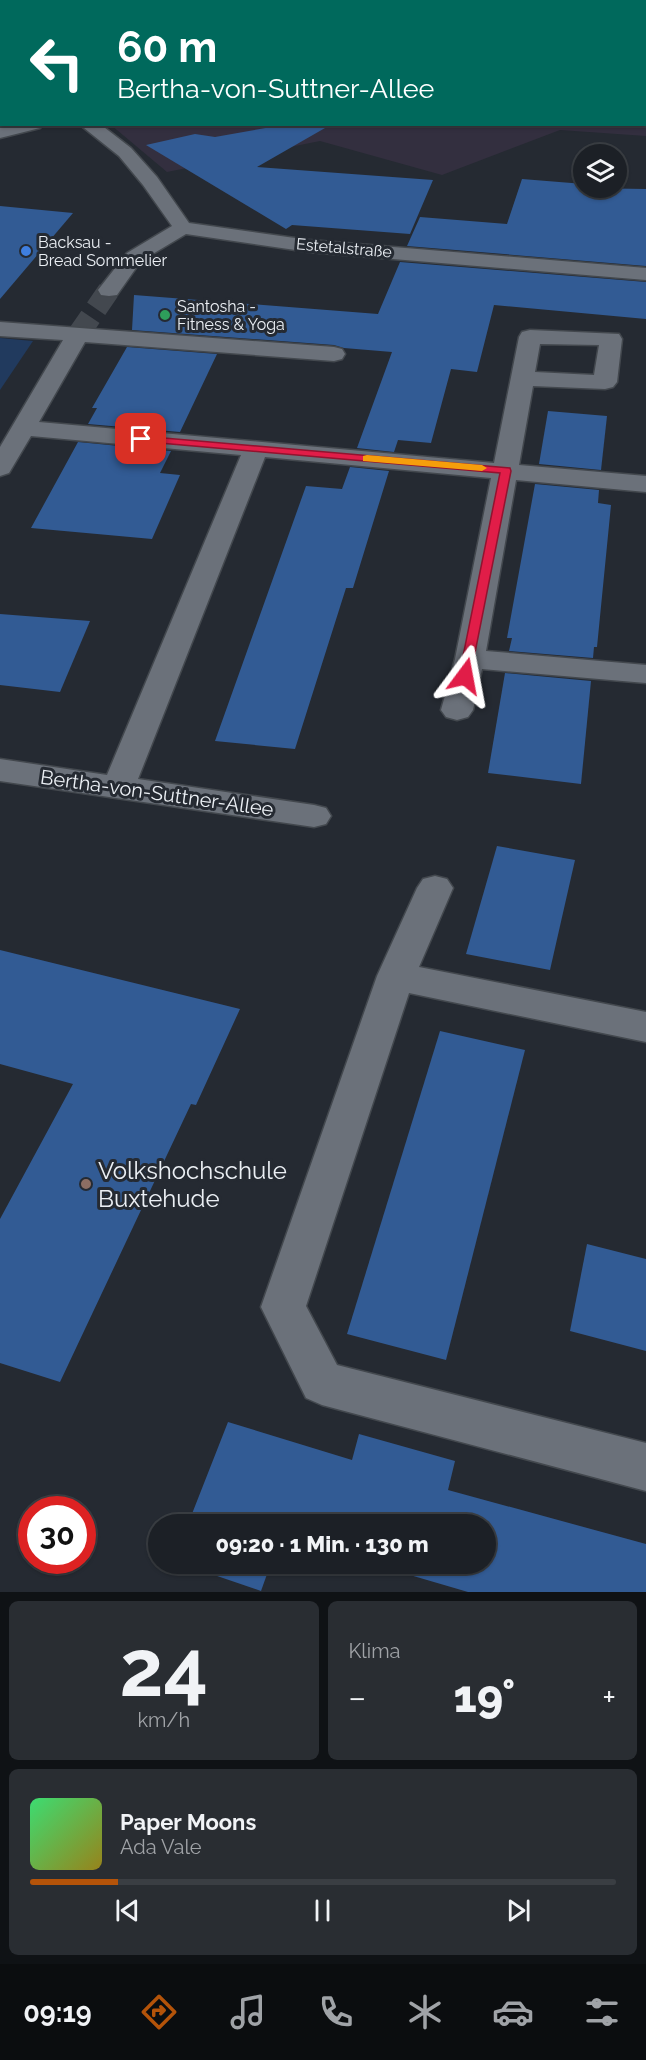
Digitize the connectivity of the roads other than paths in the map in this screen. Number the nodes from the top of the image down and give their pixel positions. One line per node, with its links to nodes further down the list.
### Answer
1 (26, 126): 3 (street)
2 (91, 126): 4 (street)
3 (0, 133)
4 (183, 228): 5 (street, Estetalstraße); 6 (street)
5 (646, 274)
6 (109, 290)
7 (0, 330): 8 (street)
8 (78, 335): 9 (street); 11 (street)
9 (334, 354)
10 (521, 379): 14 (street)
11 (25, 428): 12 (street); 13 (street)
12 (256, 449): 14 (street); 20 (street)
13 (0, 468)
14 (506, 471): 15 (street); 16 (street)
15 (646, 484)
16 (470, 658): 17 (street); 18 (street)
17 (646, 674)
18 (457, 710)
19 (0, 770): 20 (street, Bertha-von-Suttner-Allee)
20 (119, 786): 21 (street, Bertha-von-Suttner-Allee)
21 (314, 816)
22 (435, 888): 23 (street)
23 (396, 976): 24 (street); 25 (street)
24 (646, 1027)
25 (646, 1467)

